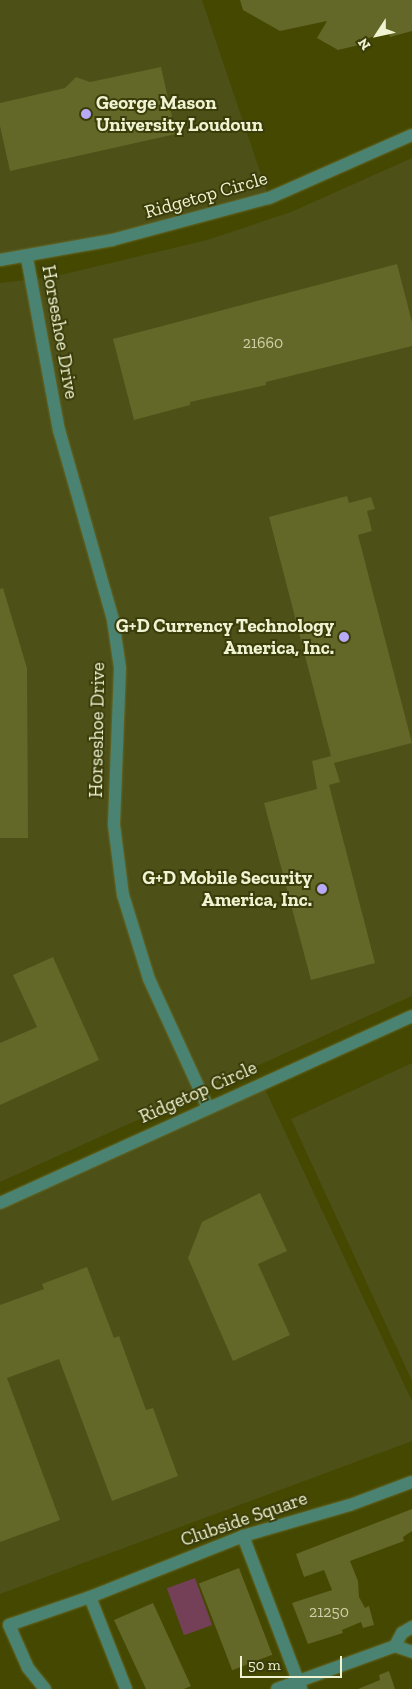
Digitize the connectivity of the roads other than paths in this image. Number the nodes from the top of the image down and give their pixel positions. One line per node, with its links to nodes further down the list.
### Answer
1 (412, 135): 2 (street, Ridgetop Circle)
2 (27, 258): 3 (street, Ridgetop Circle); 5 (street, Horseshoe Drive)
3 (0, 260)
4 (412, 1016): 5 (street, Ridgetop Circle)
5 (208, 1108): 6 (street, Ridgetop Circle)
6 (0, 1203)
7 (412, 1482): 8 (street, Clubside Square)
8 (243, 1536): 9 (street, Clubside Square); 13 (street)
9 (90, 1597): 14 (street, Clubside Square); 15 (street)
10 (412, 1627): 11 (street)
11 (395, 1646): 12 (street); 13 (street)
12 (412, 1652)
13 (299, 1685): 16 (street)
14 (45, 1689)
15 (126, 1689)
16 (278, 1689)

